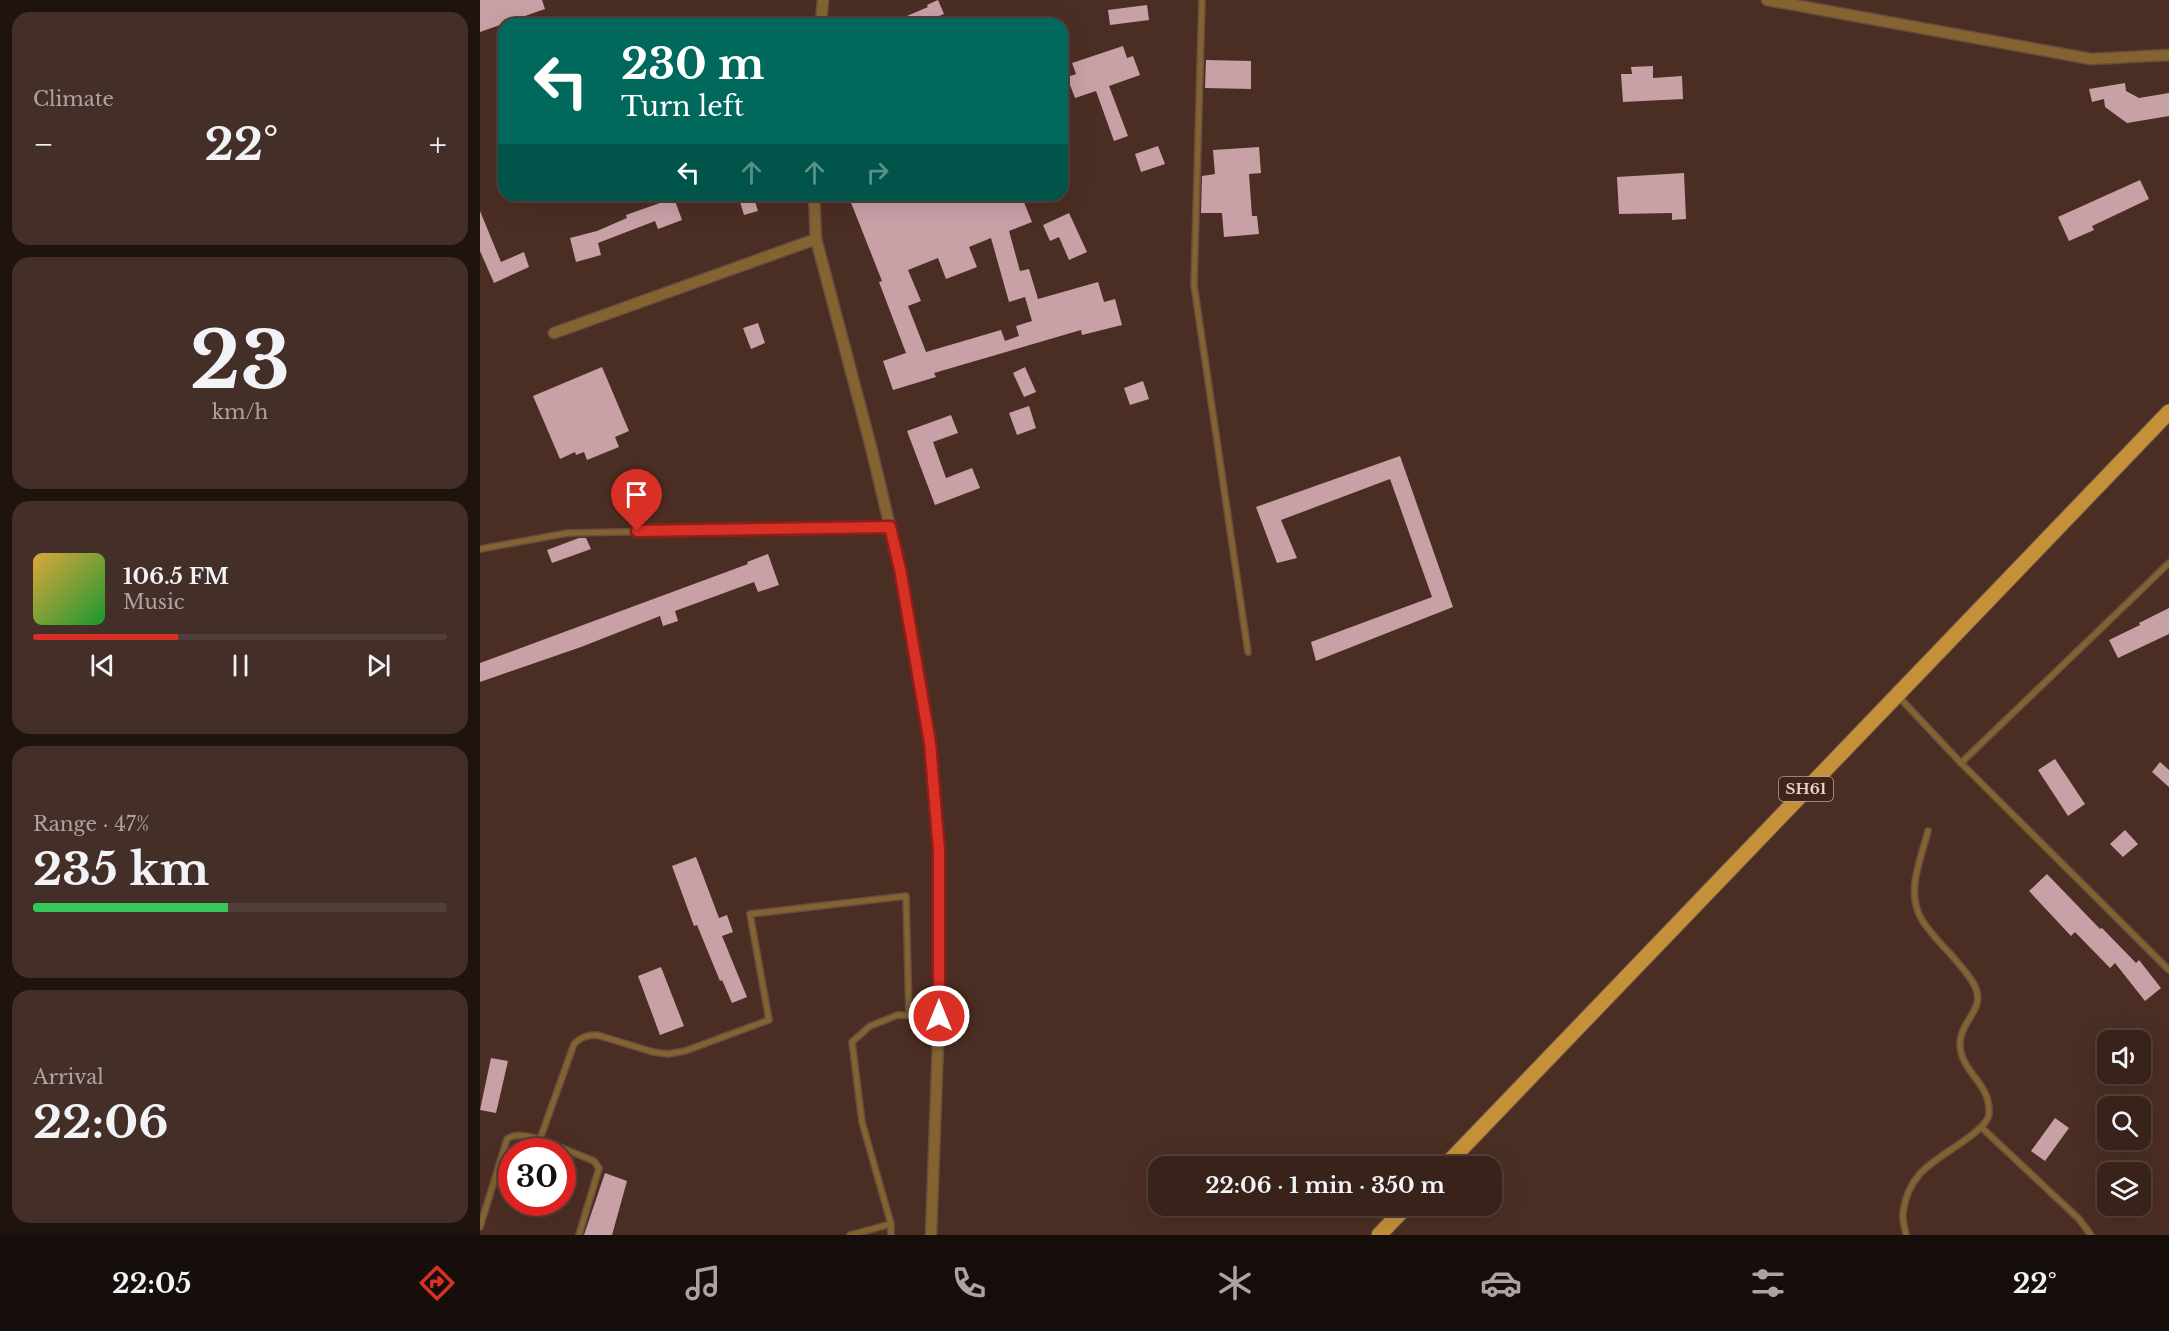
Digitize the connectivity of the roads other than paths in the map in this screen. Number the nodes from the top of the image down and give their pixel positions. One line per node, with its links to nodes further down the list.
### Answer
1 (823, 0): 4 (street)
2 (1202, 0): 13 (lane)
3 (1767, 0): 5 (street)
4 (822, 18)
5 (2169, 56)
6 (814, 201): 7 (street)
7 (816, 239): 8 (street); 10 (street)
8 (554, 333)
9 (2169, 412): 14 (main road, SH61)
10 (890, 527): 11 (lane); 19 (street)
11 (480, 549)
12 (2169, 563): 15 (lane)
13 (1248, 652)
14 (1896, 694): 15 (lane); 25 (main road, SH61)
15 (1961, 763): 17 (lane)
16 (1928, 831): 20 (lane)
17 (2169, 970)
18 (909, 1015): 19 (lane); 23 (lane); 28 (lane)
19 (939, 1016): 33 (street)
20 (1982, 1127): 35 (lane); 36 (lane)
21 (509, 1138): 22 (lane)
22 (535, 1138)
23 (540, 1138)
24 (576, 1154): 30 (lane)
25 (1455, 1156)
26 (498, 1168): 29 (lane)
27 (1397, 1216): 34 (main road)
28 (891, 1224): 31 (lane); 32 (lane)
29 (480, 1227)
30 (579, 1235)
31 (850, 1235)
32 (891, 1235)
33 (931, 1235)
34 (1379, 1235)
35 (1906, 1235)
36 (2091, 1235)

